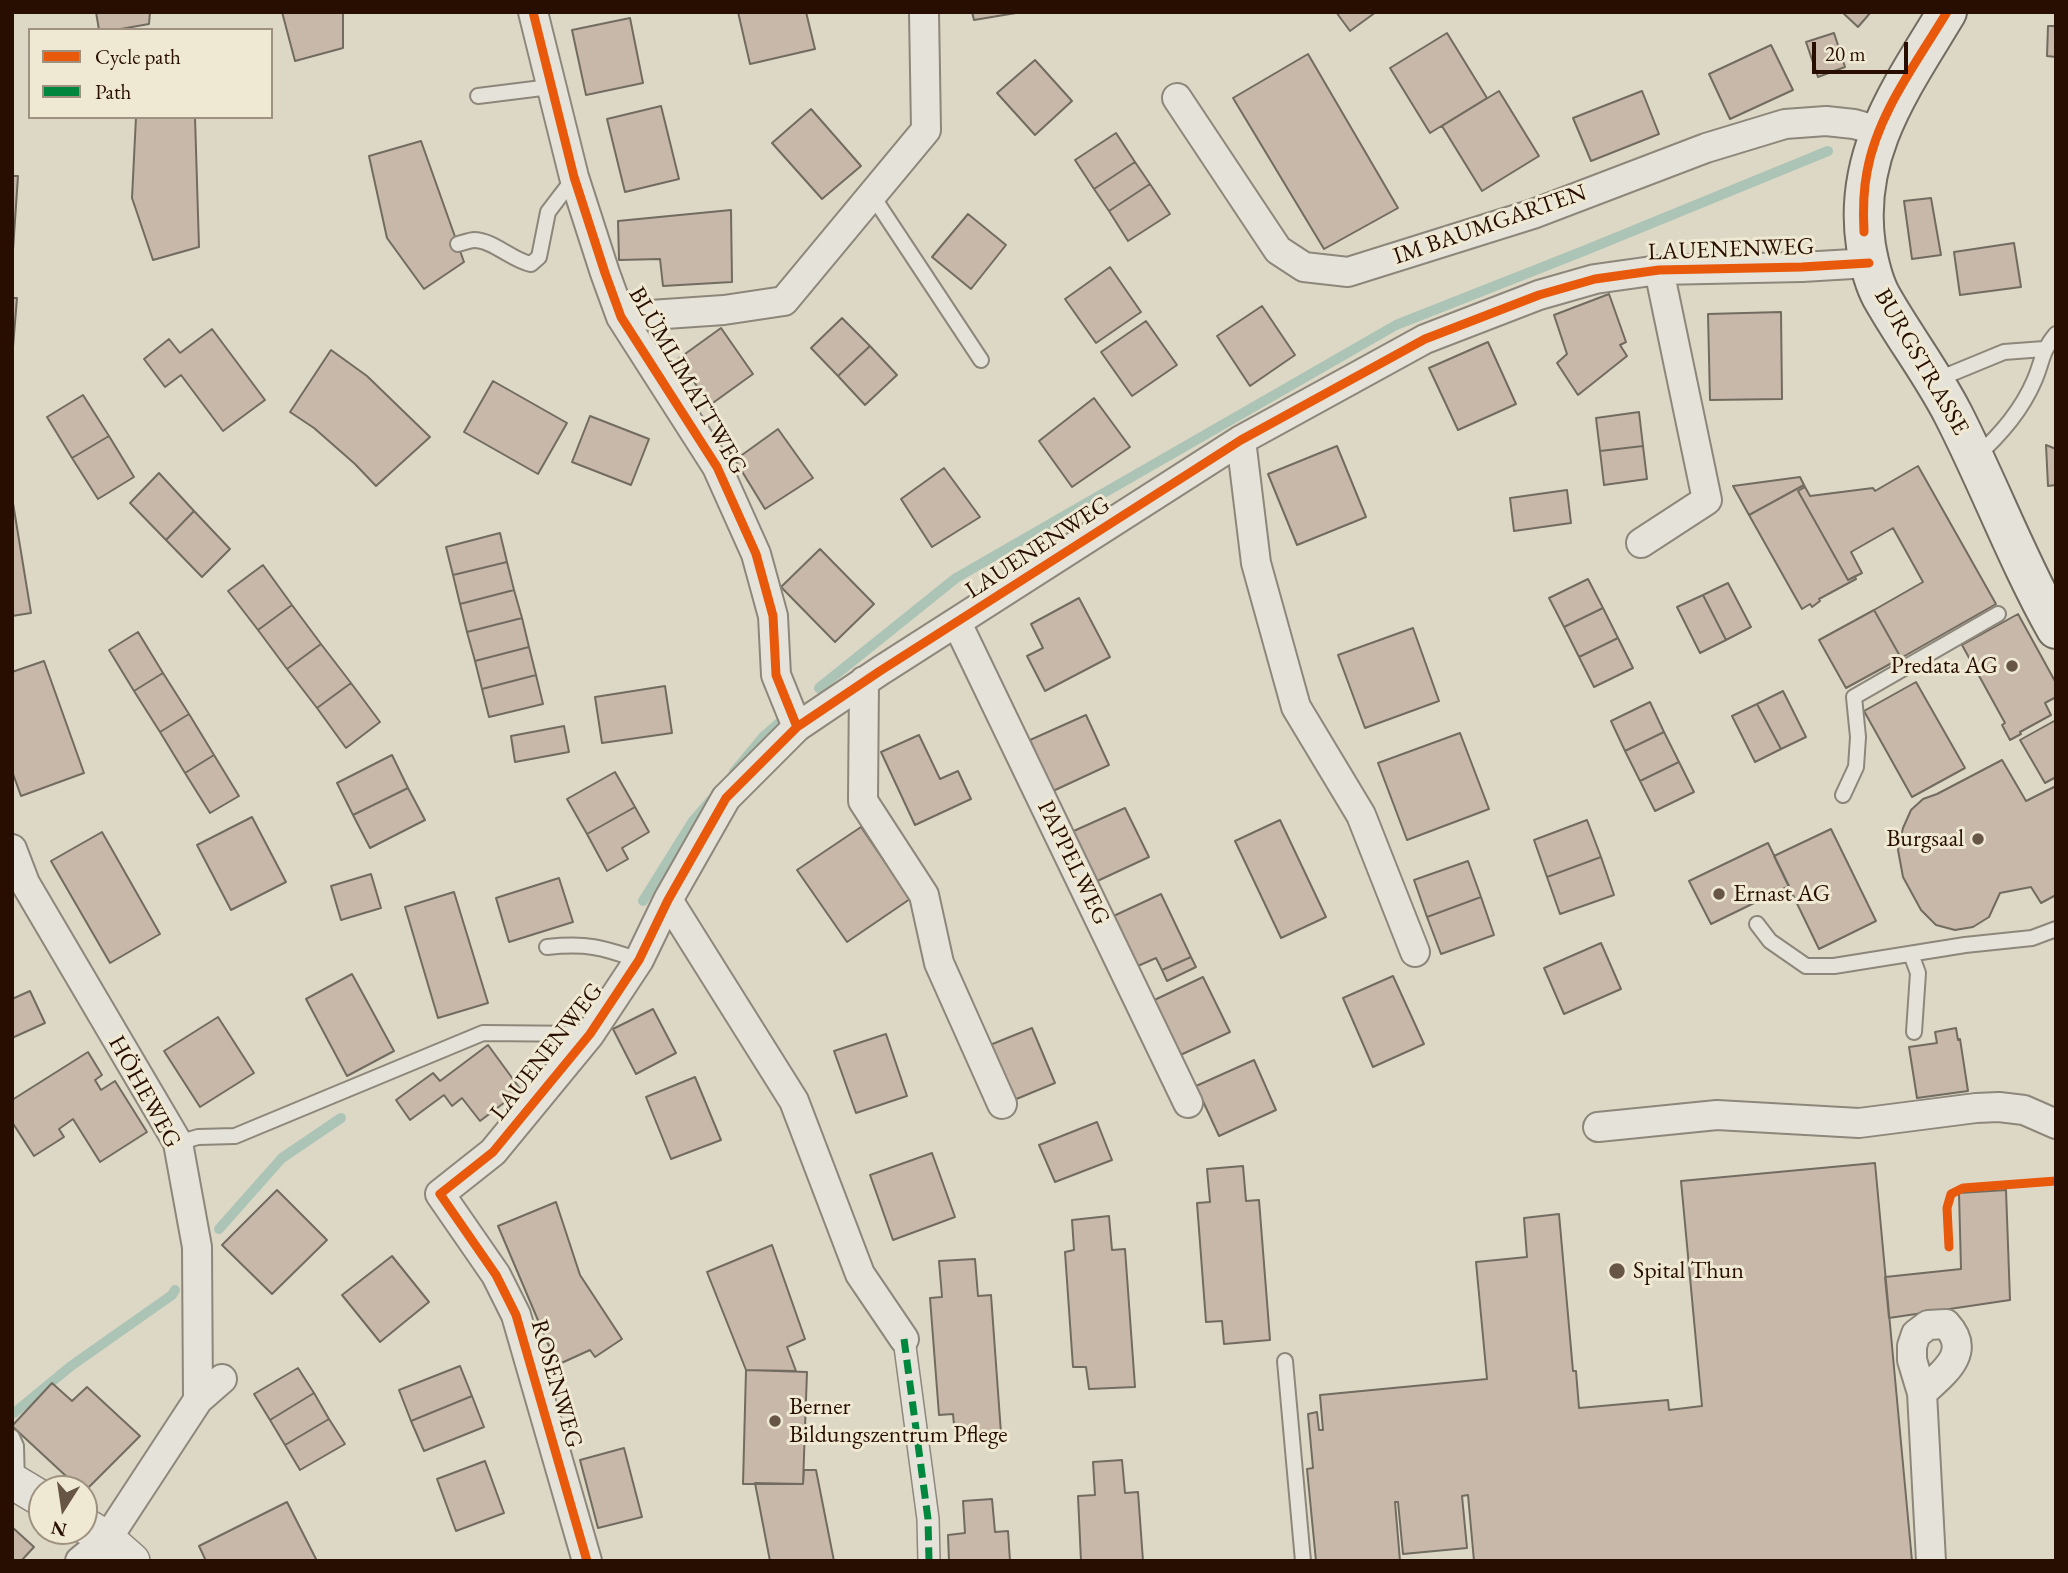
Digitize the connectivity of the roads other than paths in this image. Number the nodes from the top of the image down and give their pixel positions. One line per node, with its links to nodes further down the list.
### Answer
1 (533, 12): 4 (street, BLÜMLIMATTWEG)
2 (924, 12): 9 (street)
3 (1947, 12): 7 (main road, BURGSTRASSE)
4 (550, 87): 5 (lane); 8 (street, BLÜMLIMATTWEG)
5 (478, 96)
6 (1177, 98): 7 (street, IM BAUMGARTEN)
7 (1880, 131): 11 (main road, BURGSTRASSE)
8 (574, 177): 10 (lane); 13 (street, BLÜMLIMATTWEG)
9 (872, 195): 13 (street); 16 (lane)
10 (458, 244)
11 (1869, 263): 12 (street, LAUENENWEG); 17 (main road, BURGSTRASSE)
12 (1659, 270): 18 (street, LAUENENWEG); 20 (street, LAUENENWEG)
13 (621, 317): 25 (street, BLÜMLIMATTWEG)
14 (2056, 334): 15 (lane)
15 (2044, 349): 17 (lane); 19 (lane)
16 (981, 360)
17 (1936, 380): 19 (main road, BURGSTRASSE)
18 (1241, 440): 22 (street, LAUENENWEG); 32 (street)
19 (1976, 458): 23 (main road, BURGSTRASSE)
20 (1641, 543)
21 (1998, 614): 26 (lane)
22 (957, 623): 24 (street, LAUENENWEG); 37 (street, PAPPELWEG)
23 (2056, 629)
24 (864, 681): 25 (street, LAUENENWEG); 38 (street)
25 (797, 727): 28 (street, LAUENENWEG)
26 (1843, 795)
27 (12, 849): 41 (street, HÖHEWEG)
28 (668, 900): 34 (street, LAUENENWEG); 43 (street)
29 (1757, 924): 33 (lane)
30 (2056, 929): 33 (lane)
31 (547, 947): 34 (lane)
32 (1415, 952)
33 (1911, 954): 35 (lane)
34 (639, 960): 36 (street, LAUENENWEG)
35 (1914, 1032)
36 (590, 1034): 41 (lane); 42 (street, LAUENENWEG)
37 (1188, 1103)
38 (1002, 1104)
39 (2056, 1124): 40 (street)
40 (1598, 1127)
41 (177, 1143): 47 (street, HÖHEWEG)
42 (440, 1194): 52 (street, ROSENWEG)
43 (904, 1339): 53 (street)
44 (1285, 1360): 54 (lane)
45 (222, 1379): 47 (street)
46 (1922, 1393): 55 (street)
47 (198, 1400): 50 (street)
48 (12, 1437): 49 (lane)
49 (24, 1488)
50 (108, 1542): 51 (street)
51 (80, 1561)
52 (587, 1561)
53 (929, 1561)
54 (1303, 1561)
55 (1931, 1561)

